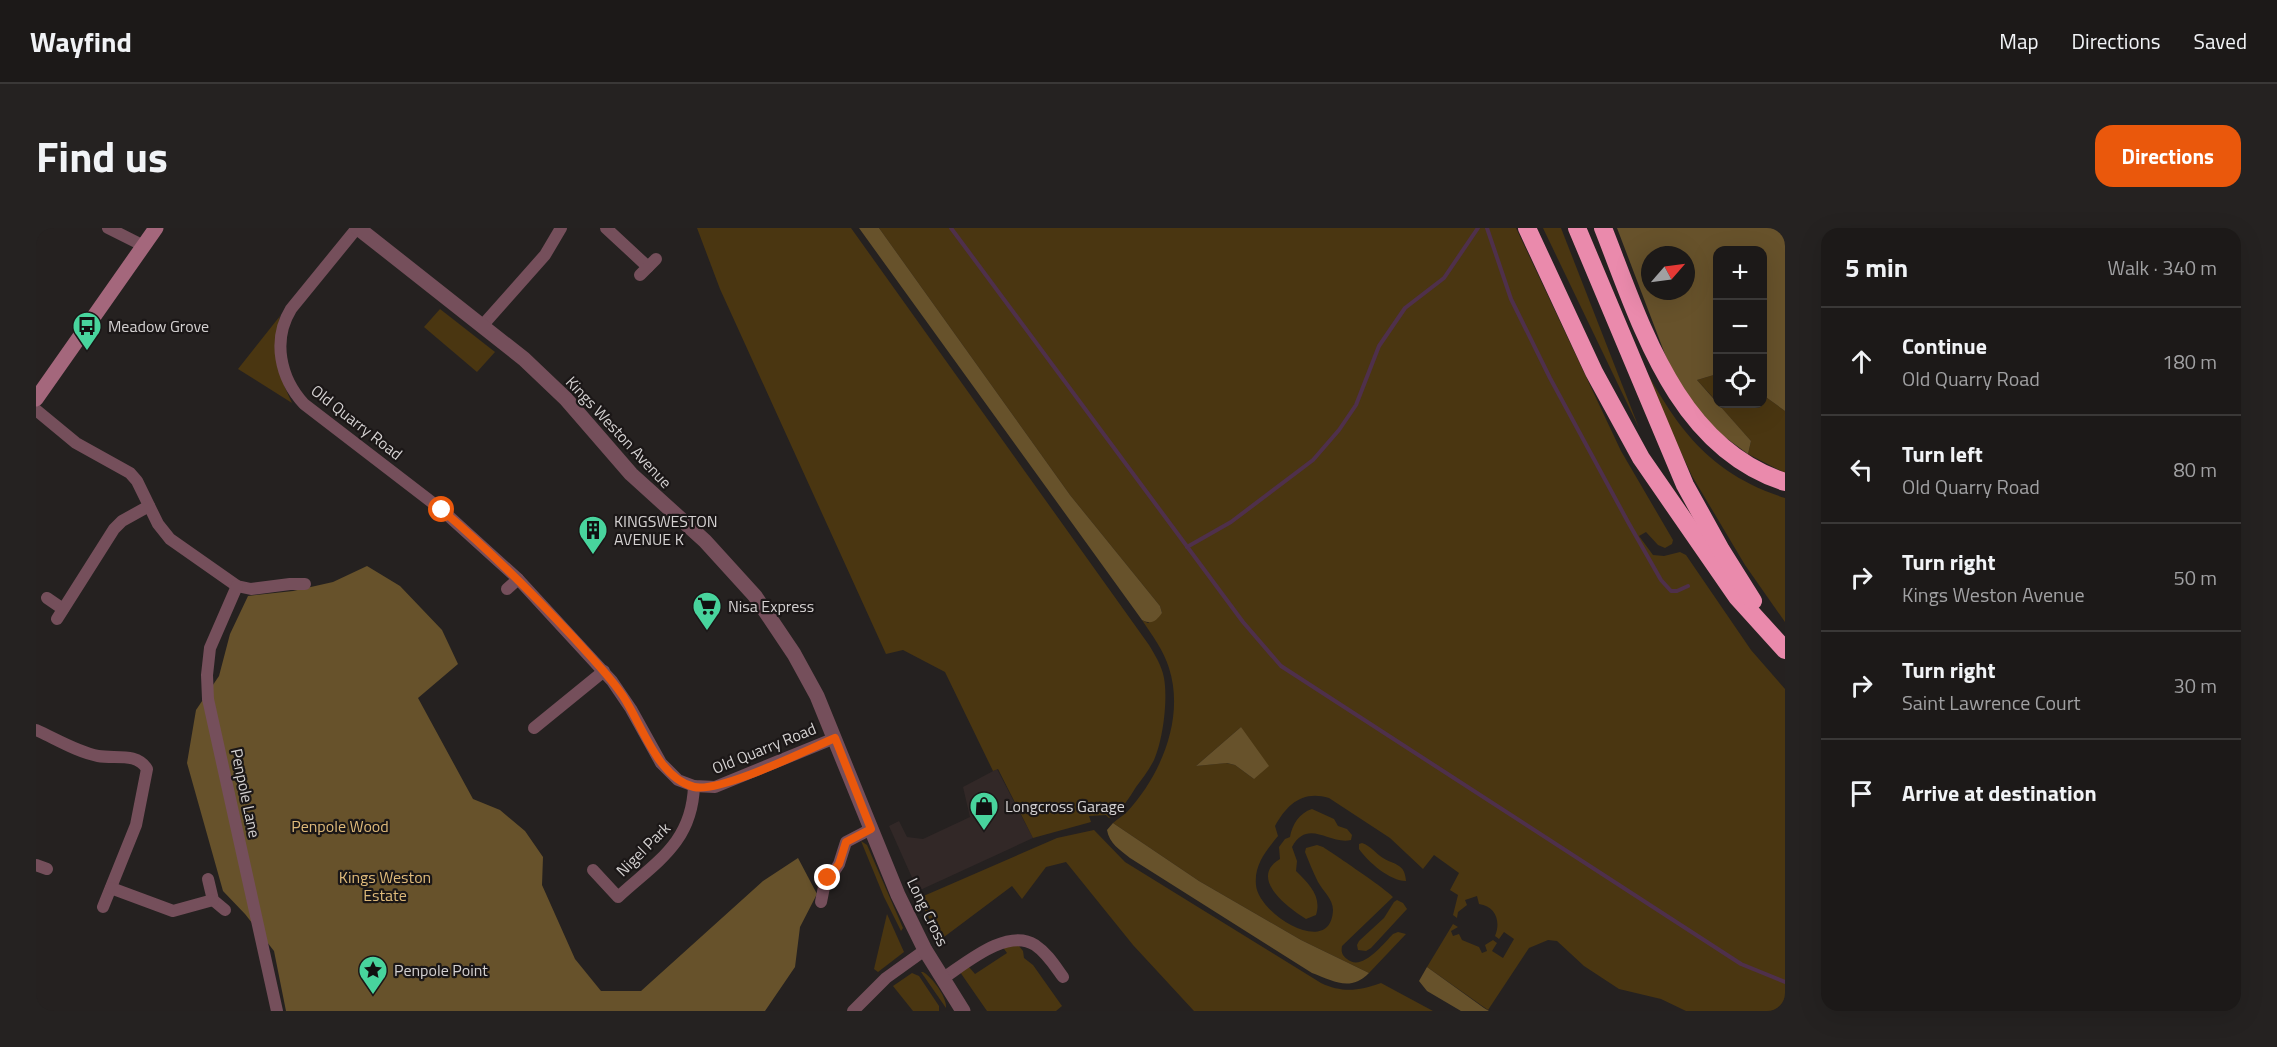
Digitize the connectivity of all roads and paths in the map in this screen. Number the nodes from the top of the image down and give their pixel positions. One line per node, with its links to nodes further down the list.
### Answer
1 (108, 228): 9 (street)
2 (156, 228): 9 (main road)
3 (357, 228): 11 (street, Kings Weston Avenue); 16 (street, Old Quarry Road)
4 (561, 228): 11 (street)
5 (606, 228): 10 (street)
6 (1527, 228): 21 (highway)
7 (1577, 228): 21 (highway)
8 (1603, 228): 14 (highway)
9 (144, 246): 12 (main road)
10 (648, 267)
11 (482, 326): 25 (street, Kings Weston Avenue)
12 (36, 399)
13 (36, 410): 15 (street)
14 (1785, 482)
15 (148, 506): 18 (street); 20 (street)
16 (518, 579): 19 (street); 22 (street, Old Quarry Road)
17 (305, 584): 18 (street)
18 (237, 586): 39 (street, Penpole Lane)
19 (507, 589)
20 (46, 598)
21 (1783, 648)
22 (604, 671): 23 (street); 26 (street, Old Quarry Road)
23 (534, 728)
24 (36, 730): 30 (street)
25 (835, 738): 26 (street, Old Quarry Road); 27 (street, Kings Weston Avenue)
26 (694, 786): 28 (street, Nigel Park)
27 (871, 829): 32 (street); 35 (street, Long Cross)
28 (593, 870)
29 (208, 879): 31 (street)
30 (111, 888): 31 (street); 33 (street)
31 (213, 900): 34 (street)
32 (821, 902)
33 (103, 907)
34 (225, 910)
35 (925, 950): 37 (street, Long Cross); 40 (street)
36 (1063, 977): 37 (street)
37 (942, 979): 38 (street, Long Cross)
38 (959, 1010)
39 (277, 1011)
40 (853, 1011)

